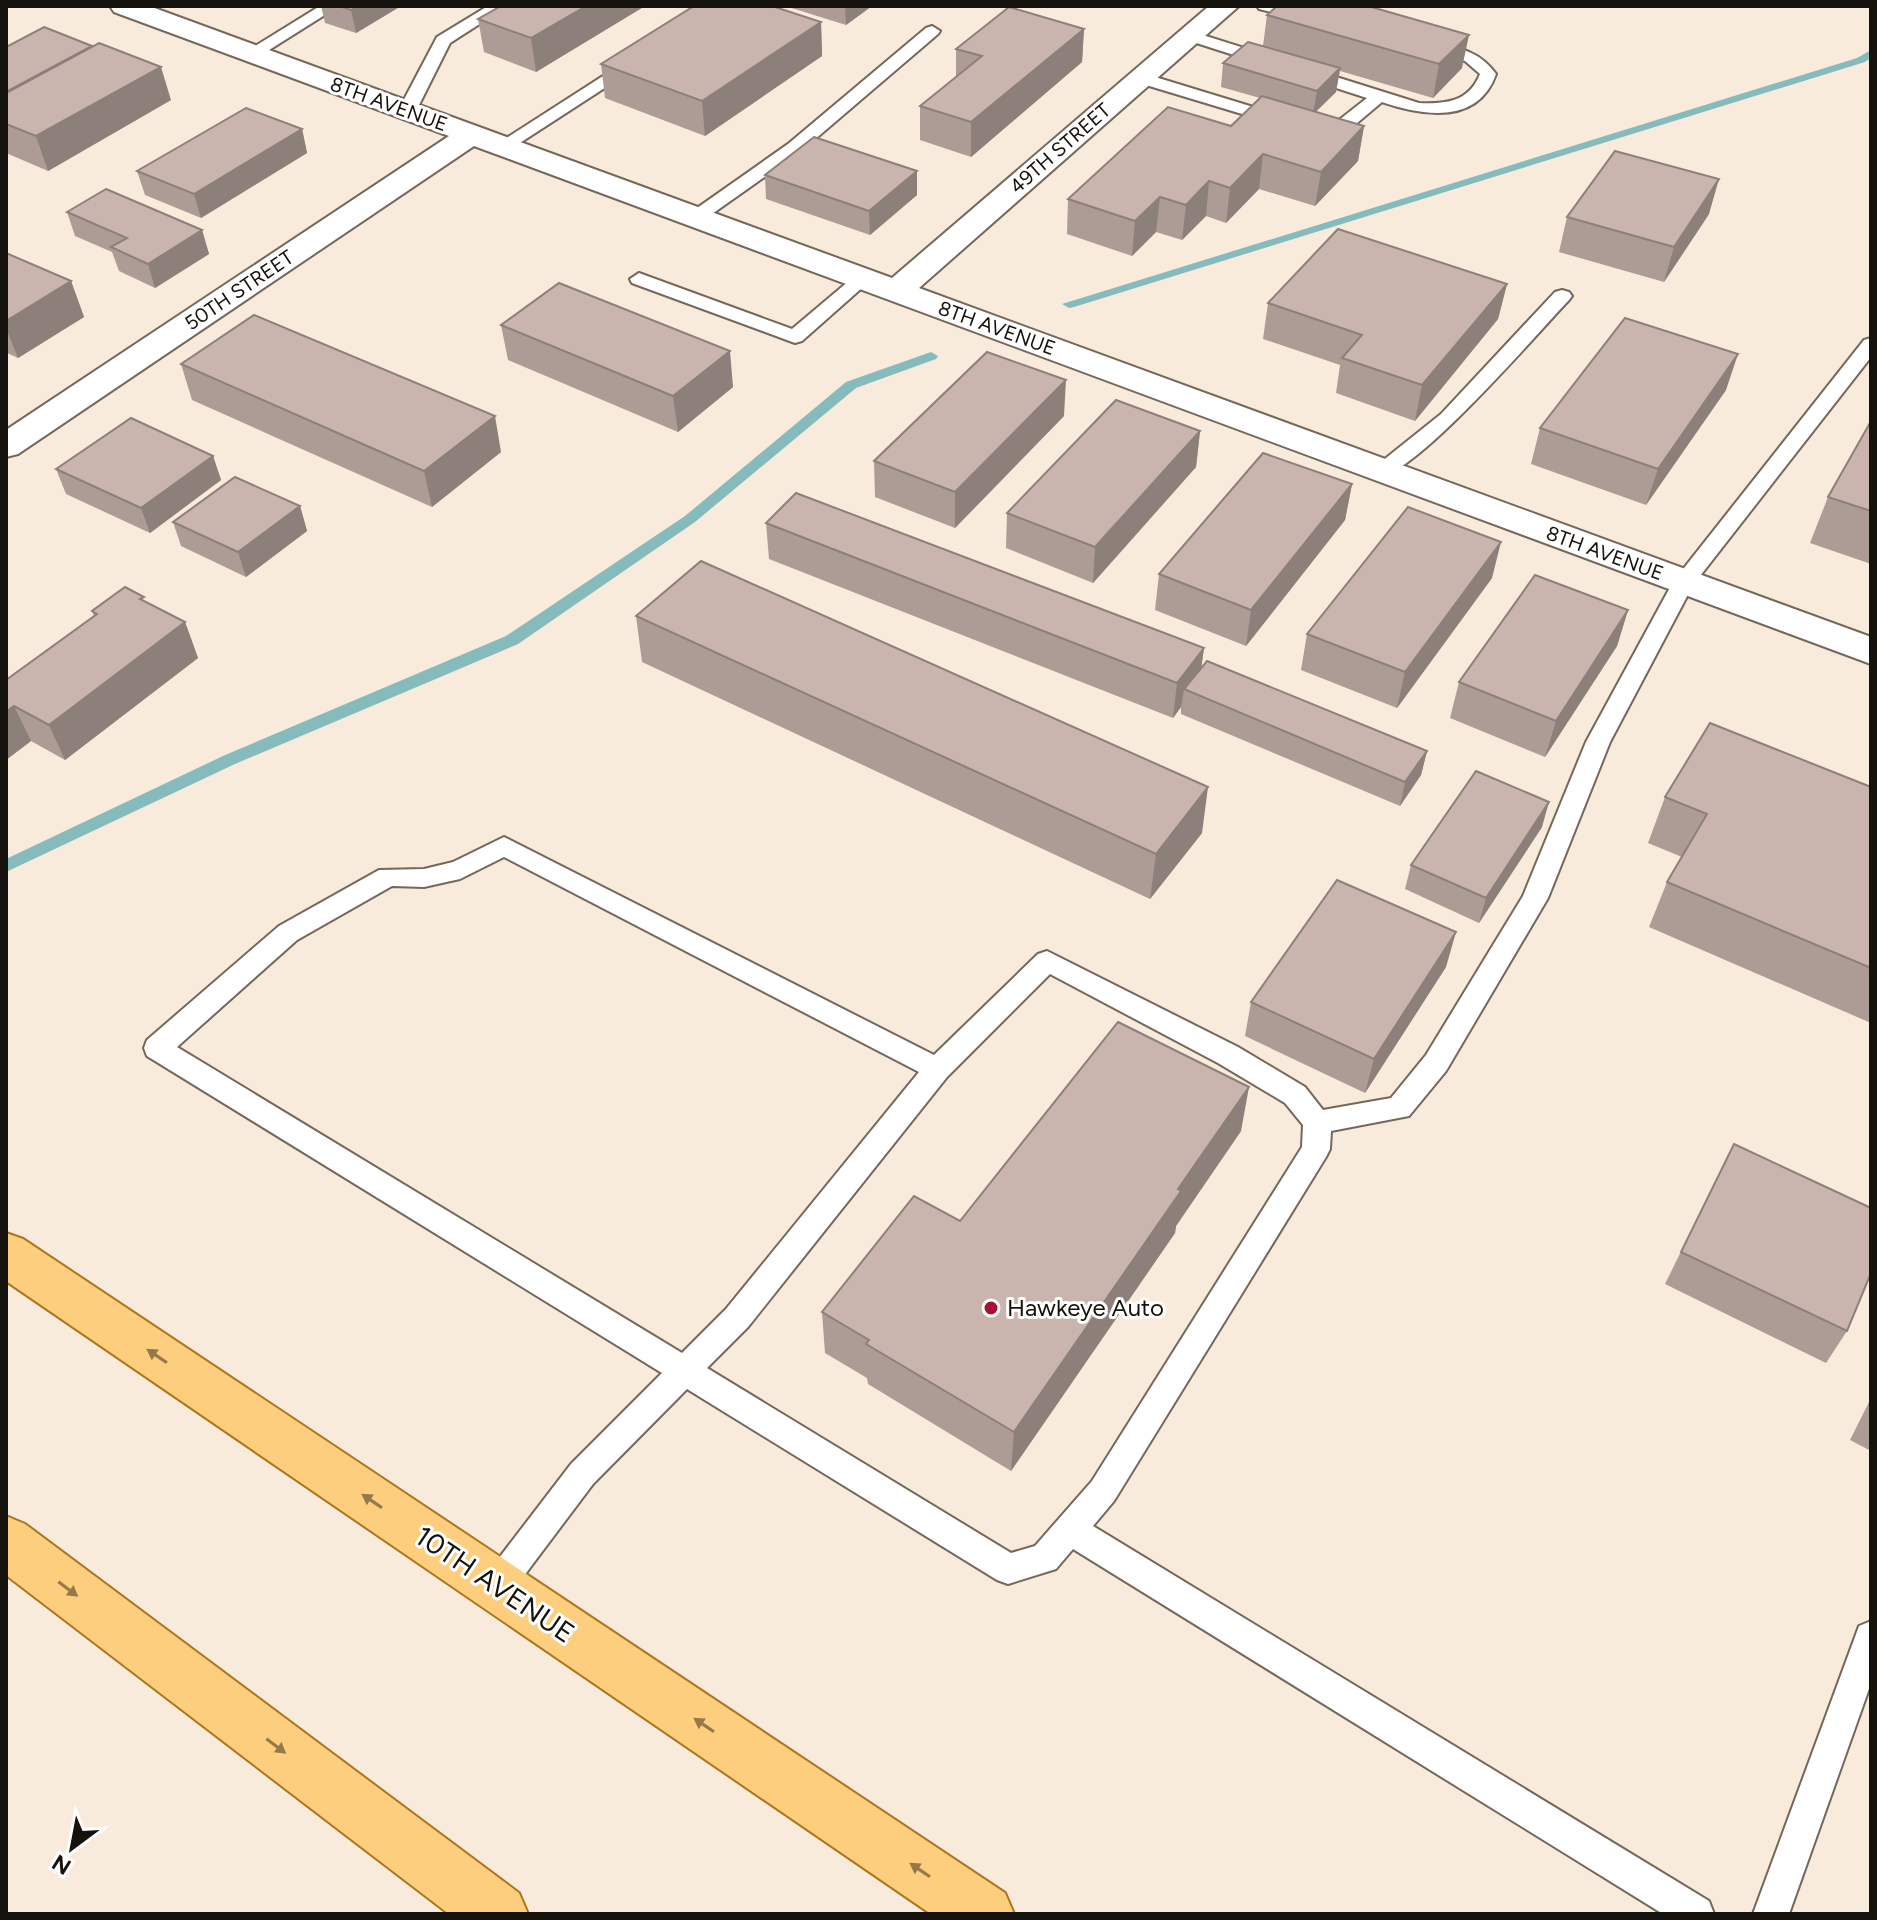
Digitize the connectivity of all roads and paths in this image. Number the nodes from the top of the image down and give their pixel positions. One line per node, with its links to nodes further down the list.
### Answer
1 (124, 6): 11 (street, 8TH AVENUE)
2 (331, 6): 11 (lane)
3 (1225, 6): 8 (street, 49TH STREET)
4 (1265, 6): 6 (lane)
5 (498, 7): 14 (lane)
6 (1324, 20)
7 (932, 31): 16 (lane)
8 (1190, 36): 12 (street, 49TH STREET); 13 (lane)
9 (1412, 41): 13 (lane)
10 (650, 51): 15 (lane)
11 (252, 53): 14 (street, 8TH AVENUE)
12 (1142, 78): 13 (lane); 19 (street, 49TH STREET)
13 (1377, 98)
14 (407, 111): 15 (street, 8TH AVENUE)
15 (488, 140): 16 (street, 8TH AVENUE); 22 (street, 50TH STREET)
16 (696, 217): 18 (street, 8TH AVENUE)
17 (639, 279): 18 (lane)
18 (863, 279): 19 (street, 8TH AVENUE)
19 (896, 291): 23 (street, 8TH AVENUE)
20 (1562, 296): 23 (lane)
21 (1871, 344): 24 (lane)
22 (6, 446)
23 (1383, 471): 24 (street, 8TH AVENUE)
24 (1684, 582): 25 (street, 8TH AVENUE); 27 (lane)
25 (1871, 651)
26 (937, 1069): 27 (lane); 29 (lane); 29 (lane)
27 (1317, 1122): 30 (lane)
28 (6, 1254): 32 (main road, 10TH AVENUE, one-way to 28)
29 (683, 1373): 30 (lane); 32 (lane)
30 (1070, 1530): 36 (lane)
31 (6, 1542): 34 (main road, one-way to 34)
32 (497, 1586): 35 (main road, 10TH AVENUE, one-way to 32)
33 (1871, 1637): 37 (lane)
34 (498, 1914)
35 (984, 1914)
36 (1696, 1914)
37 (1771, 1914)

